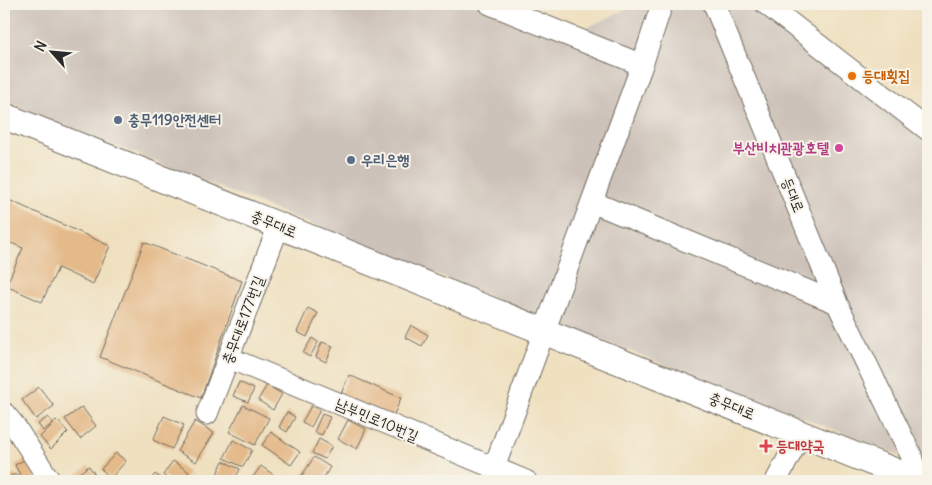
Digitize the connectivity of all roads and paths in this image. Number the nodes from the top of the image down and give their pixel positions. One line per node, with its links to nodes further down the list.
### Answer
1 (490, 4): 5 (street)
2 (662, 4): 5 (street)
3 (714, 4): 10 (street, 등대로)
4 (766, 4): 7 (street)
5 (642, 65): 8 (street)
6 (4, 116): 9 (main road, 충무대로)
7 (928, 130)
8 (592, 202): 10 (street); 11 (street)
9 (279, 225): 11 (main road, 충무대로); 12 (street, 충무대로177번길)
10 (837, 303): 21 (street, 등대로)
11 (545, 332): 15 (main road, 충무대로); 16 (street)
12 (228, 358): 14 (street, 충무대로177번길); 16 (street, 남부민로10번길)
13 (4, 413): 18 (street)
14 (207, 414)
15 (801, 434): 17 (main road, 충무대로); 20 (street)
16 (494, 468): 19 (street, 남부민로10번길)
17 (878, 472): 21 (main road, 충무대로)
18 (50, 481)
19 (526, 481)
20 (776, 481)
21 (918, 481)

